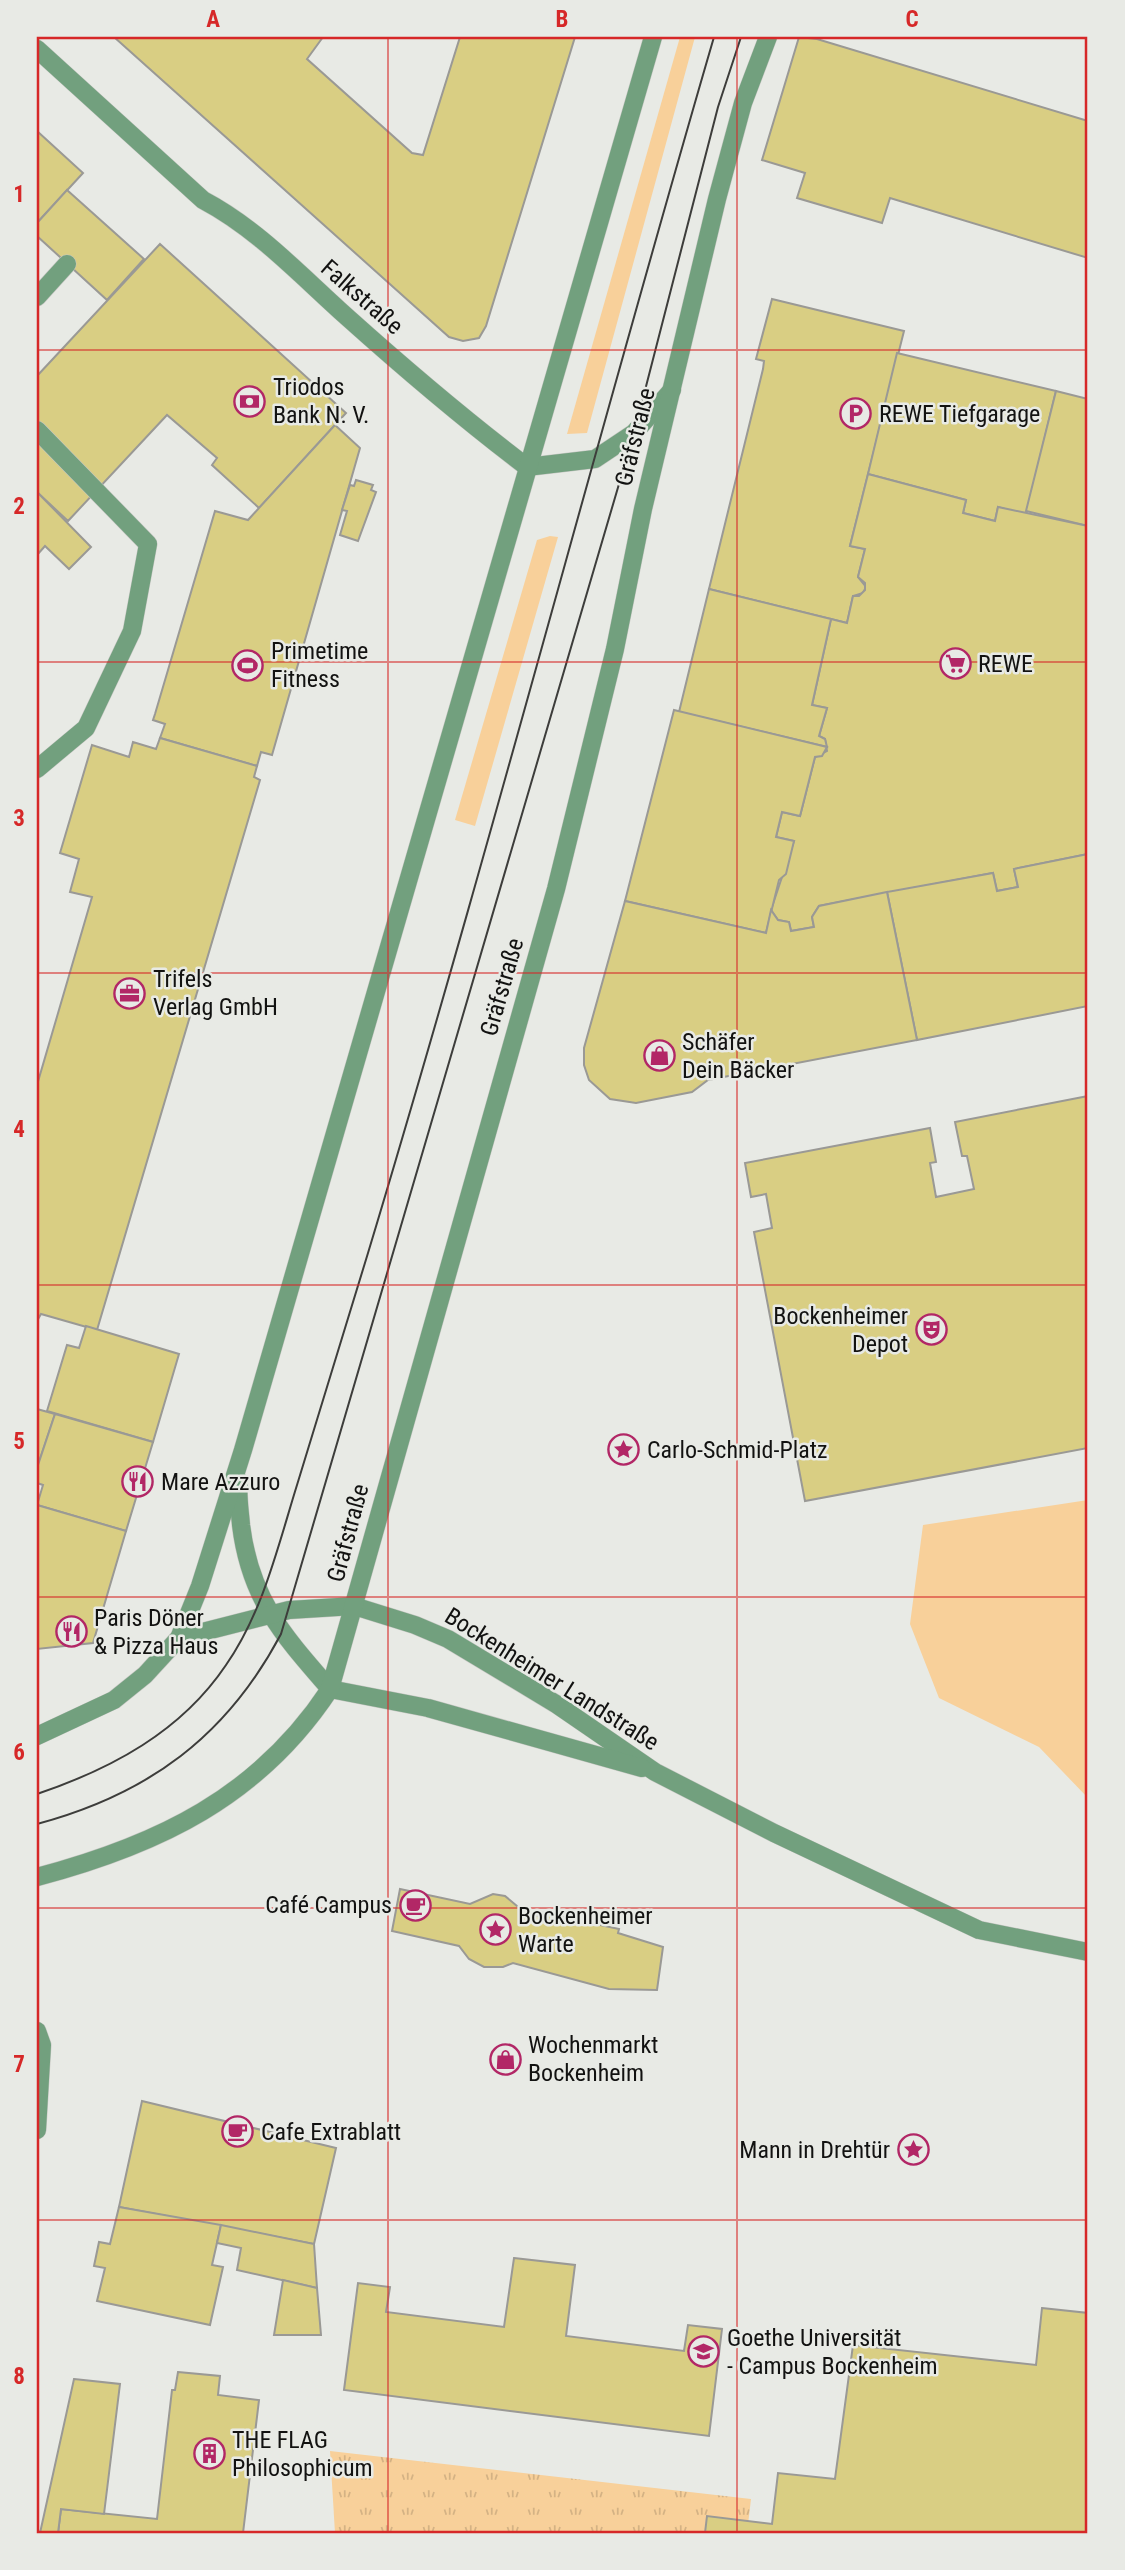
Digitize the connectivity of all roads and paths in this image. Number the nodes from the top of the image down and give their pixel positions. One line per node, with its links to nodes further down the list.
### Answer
1 (653, 37): 8 (street)
2 (768, 37): 6 (street, Gräfstraße)
3 (37, 49): 8 (street, Falkstraße)
4 (67, 264): 5 (street)
5 (37, 297)
6 (672, 390): 8 (street); 11 (street, Gräfstraße)
7 (37, 430): 9 (street)
8 (527, 467): 10 (street)
9 (37, 769)
10 (243, 1450): 12 (street); 13 (street)
11 (354, 1606): 12 (street, Bockenheimer Landstraße); 14 (street, Gräfstraße); 16 (street, Bockenheimer Landstraße)
12 (269, 1614): 13 (street, Bockenheimer Landstraße); 14 (street)
13 (179, 1637): 15 (street)
14 (330, 1689): 16 (street, Bockenheimer Landstraße); 17 (street)
15 (37, 1736)
16 (655, 1772): 18 (street, Bockenheimer Landstraße)
17 (37, 1877)
18 (1088, 1952)
19 (37, 2031): 20 (street)
20 (37, 2130)

